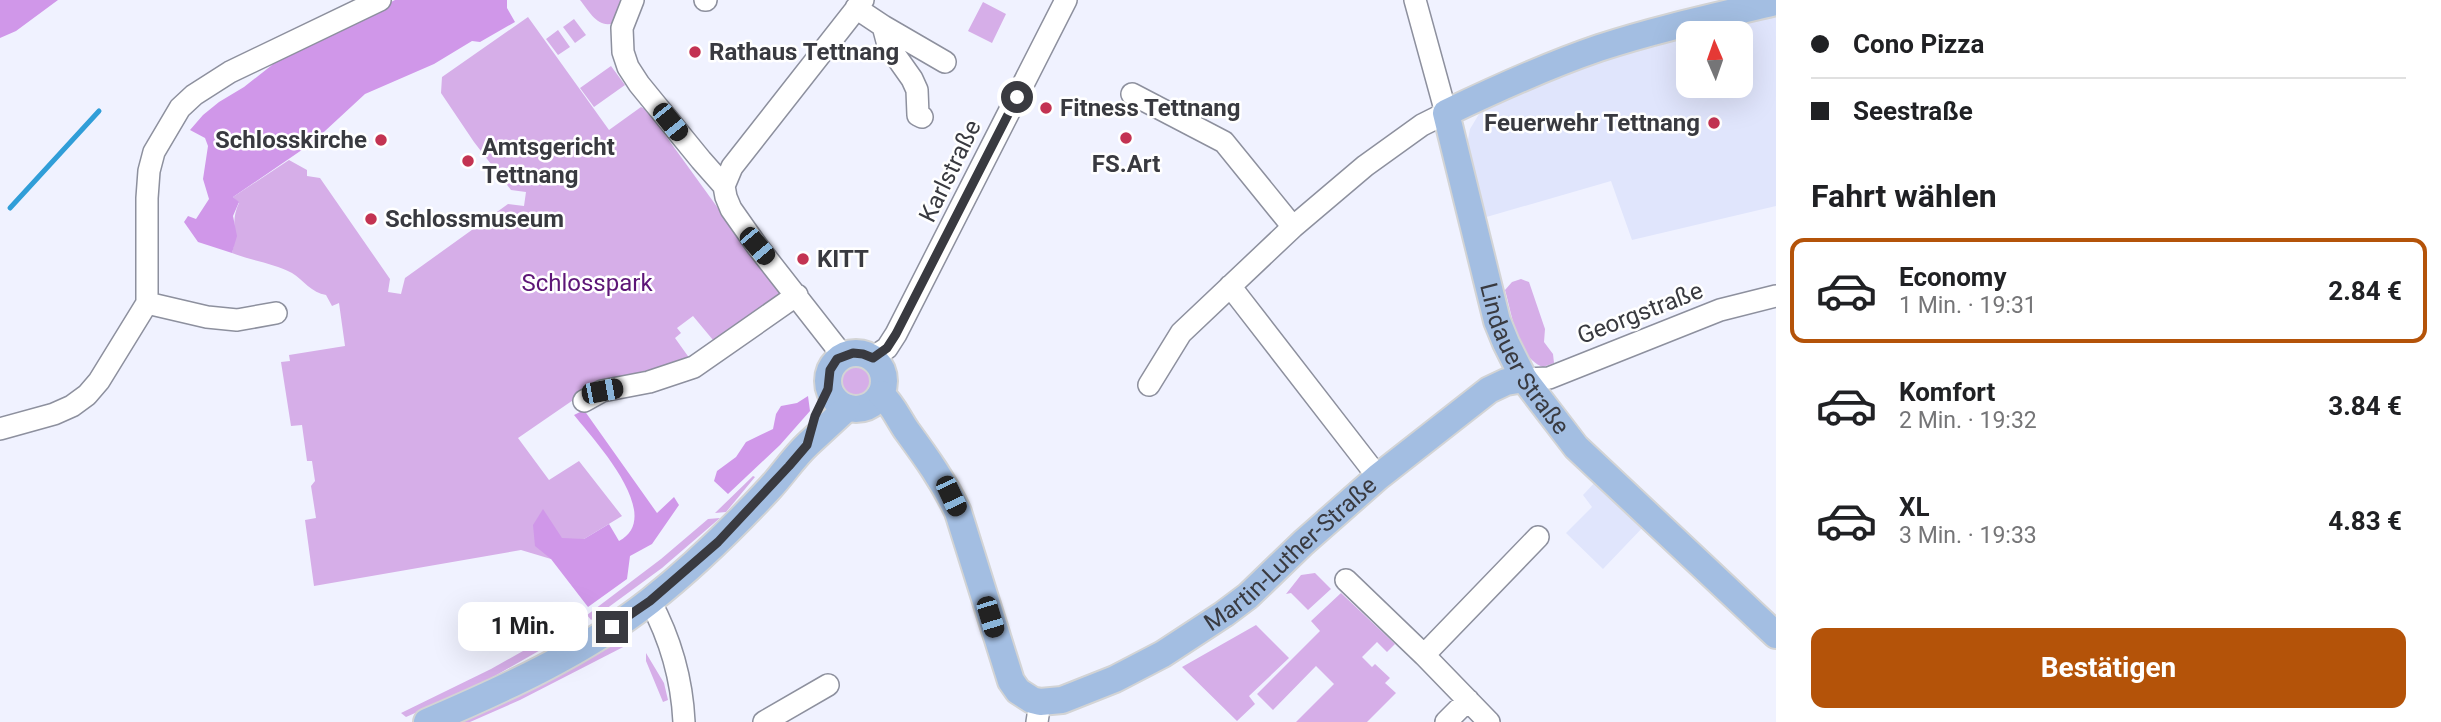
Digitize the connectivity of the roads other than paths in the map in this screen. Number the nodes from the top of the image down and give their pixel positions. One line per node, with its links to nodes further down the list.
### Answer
1 (380, 0): 17 (street)
2 (633, 0): 12 (street)
3 (1066, 0): 20 (street, Karlstraße)
4 (1415, 0): 10 (street, Lindauer Straße)
5 (1776, 2): 10 (main road)
6 (860, 4): 7 (street); 12 (street)
7 (883, 26): 8 (street); 11 (street)
8 (945, 62)
9 (1132, 94): 13 (street)
10 (1446, 113): 13 (street); 21 (main road, Lindauer Straße)
11 (922, 117)
12 (724, 186): 15 (street)
13 (1293, 227): 14 (street)
14 (1230, 286): 22 (street); 28 (street)
15 (797, 295): 19 (street); 24 (street)
16 (1776, 296): 21 (street, Georgstraße)
17 (148, 303): 18 (street); 26 (street)
18 (276, 313)
19 (843, 356): 20 (main road); 23 (main road)
20 (873, 358): 25 (main road)
21 (1524, 379): 28 (main road, Martin-Luther-Straße); 32 (main road, Lindauer Straße)
22 (1149, 385)
23 (828, 389): 25 (main road); 27 (main road)
24 (584, 401)
25 (867, 402): 27 (main road); 36 (main road)
26 (0, 429)
27 (807, 445): 31 (main road)
28 (1378, 477): 36 (main road, Martin-Luther-Straße)
29 (1538, 537): 33 (street)
30 (1346, 580): 33 (street)
31 (650, 601): 37 (main road); 38 (street)
32 (1776, 635)
33 (1424, 655): 35 (street)
34 (828, 685): 39 (street)
35 (1468, 700): 40 (street); 41 (street)
36 (1039, 712)
37 (427, 722)
38 (684, 722)
39 (764, 722)
40 (1446, 722)
41 (1489, 722)

